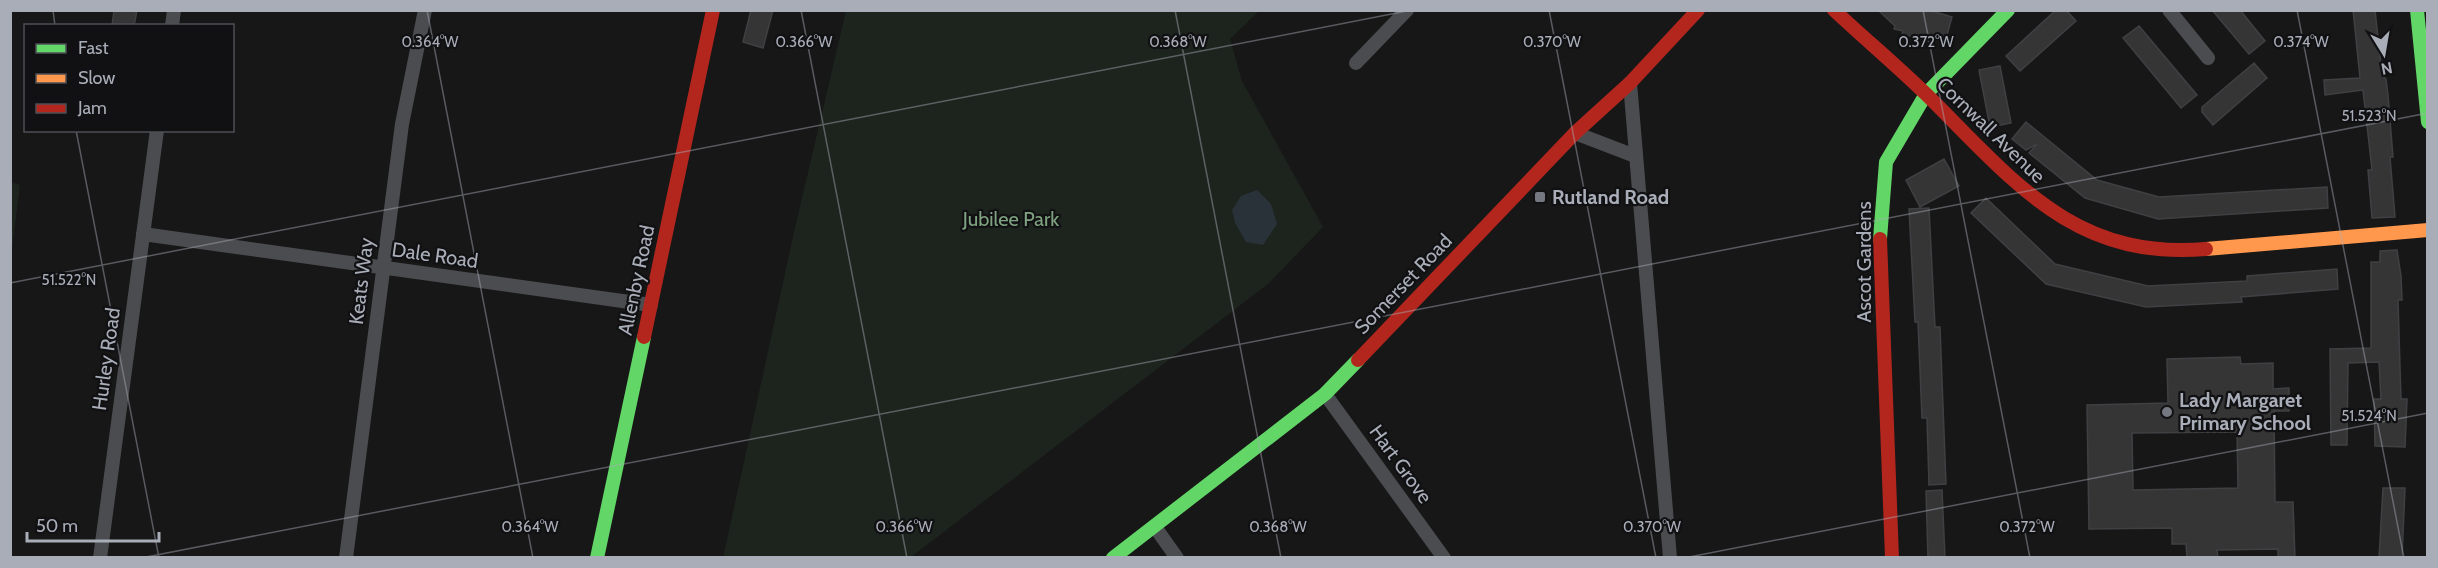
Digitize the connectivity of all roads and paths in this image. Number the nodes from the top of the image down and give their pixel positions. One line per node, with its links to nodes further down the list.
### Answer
1 (425, 10): 19 (street, Keats Way)
2 (713, 10): 20 (street, Allenby Road)
3 (1407, 10): 10 (street)
4 (1698, 10): 11 (street, Somerset Road)
5 (1834, 10): 12 (street, Cornwall Avenue)
6 (2008, 10): 12 (street, Ascot Gardens)
7 (2169, 10): 9 (street)
8 (2417, 10): 13 (street)
9 (2208, 58)
10 (1356, 63)
11 (1630, 83): 15 (street, Somerset Road); 16 (street)
12 (1926, 94): 17 (street, Cornwall Avenue); 30 (street, Ascot Gardens)
13 (2427, 122)
14 (157, 132): 18 (street, Hurley Road)
15 (1575, 133): 16 (street); 21 (street, Somerset Road)
16 (1635, 156): 29 (street)
17 (2427, 230)
18 (143, 234): 19 (street, Dale Road); 23 (street, Hurley Road)
19 (382, 267): 20 (street, Dale Road); 24 (street, Keats Way)
20 (651, 304): 25 (street, Allenby Road)
21 (1325, 394): 22 (street, Somerset Road); 28 (street, Hart Grove)
22 (1155, 527): 26 (street, Somerset Road); 27 (street)
23 (100, 558)
24 (346, 558)
25 (597, 558)
26 (1113, 558)
27 (1177, 558)
28 (1444, 558)
29 (1670, 558)
30 (1892, 558)

